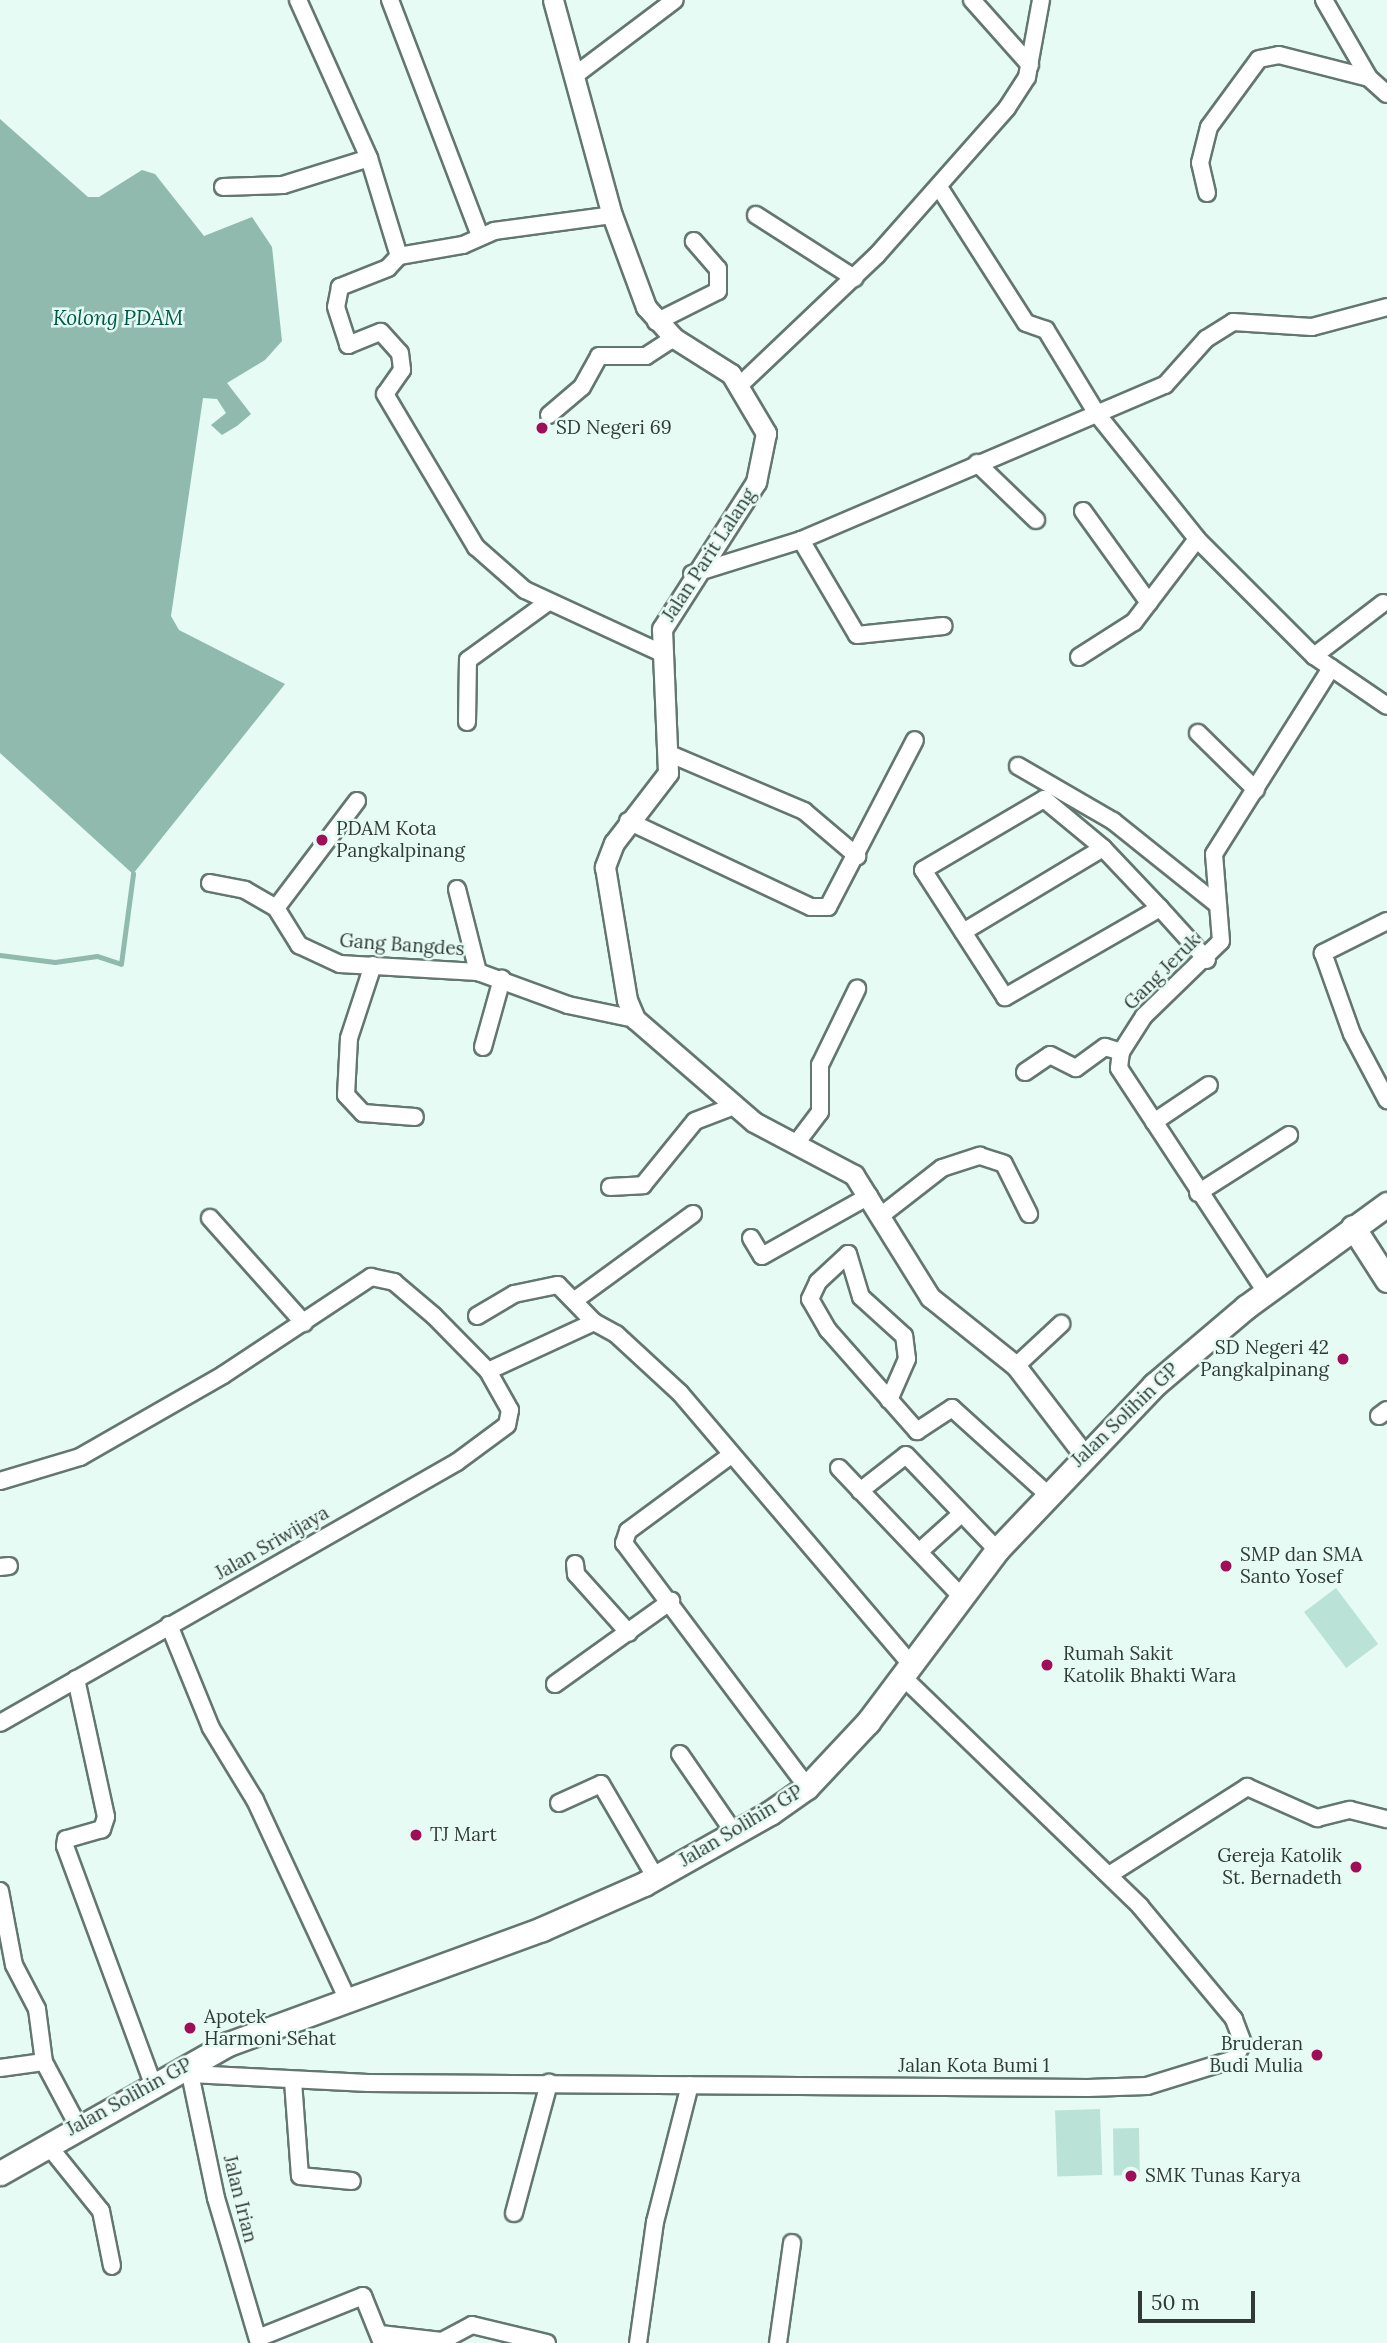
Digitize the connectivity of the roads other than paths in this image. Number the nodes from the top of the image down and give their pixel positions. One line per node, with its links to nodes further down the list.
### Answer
1 (298, 0): 12 (street)
2 (390, 0): 18 (street)
3 (553, 0): 9 (street, Jalan Parit Lalang)
4 (675, 0): 9 (street)
5 (972, 0): 8 (street)
6 (1041, 0): 8 (street)
7 (1324, 0): 10 (street)
8 (1030, 65): 14 (street)
9 (575, 76): 16 (street, Jalan Parit Lalang)
10 (1369, 78): 11 (street); 15 (street)
11 (1387, 94)
12 (369, 158): 13 (street); 20 (street)
13 (223, 187)
14 (939, 187): 21 (street); 26 (street)
15 (1207, 193)
16 (612, 215): 18 (street); 23 (street, Jalan Parit Lalang)
17 (757, 215): 21 (street)
18 (480, 236): 20 (street)
19 (694, 241): 23 (street)
20 (399, 256): 34 (street)
21 (854, 278): 25 (street)
22 (1387, 307): 26 (street)
23 (656, 322): 24 (street, Jalan Parit Lalang)
24 (674, 338): 25 (street, Jalan Parit Lalang); 27 (street)
25 (740, 385): 33 (street, Jalan Parit Lalang)
26 (1097, 414): 28 (street); 31 (street)
27 (549, 415)
28 (976, 463): 30 (street); 32 (street)
29 (1083, 510): 35 (street)
30 (1036, 520)
31 (1197, 539): 35 (street); 39 (street)
32 (801, 540): 33 (street); 37 (street)
33 (692, 574): 38 (street, Jalan Parit Lalang)
34 (548, 602): 38 (street); 43 (street)
35 (1149, 603): 40 (street)
36 (1383, 603): 39 (street)
37 (944, 626)
38 (659, 652): 46 (street, Jalan Parit Lalang)
39 (1314, 656): 41 (street)
40 (1079, 657)
41 (1331, 668): 42 (street); 48 (street, Gang Jeruk)
42 (1387, 706)
43 (467, 722)
44 (1198, 733): 48 (street)
45 (915, 740): 52 (street)
46 (670, 754): 50 (street, Jalan Parit Lalang); 52 (street)
47 (1018, 766): 55 (street)
48 (1256, 790): 55 (street, Gang Jeruk)
49 (357, 801): 56 (street)
50 (628, 821): 52 (street); 65 (street, Jalan Parit Lalang)
51 (1103, 848): 57 (street); 59 (street); 59 (street)
52 (857, 856)
53 (209, 883): 56 (street)
54 (457, 889): 62 (street)
55 (1218, 905): 60 (street, Gang Jeruk)
56 (276, 908): 61 (street, Gang Bangdes)
57 (1160, 908): 59 (street); 60 (street)
58 (1387, 921): 70 (street)
59 (963, 932)
60 (1207, 960): 67 (street, Gang Jeruk)
61 (373, 965): 62 (street, Gang Bangdes); 72 (street)
62 (478, 972): 63 (street, Gang Bangdes)
63 (502, 979): 65 (street, Gang Bangdes); 66 (street)
64 (857, 989): 75 (street)
65 (635, 1019): 71 (street)
66 (483, 1047)
67 (1121, 1052): 68 (street); 73 (street)
68 (1026, 1072)
69 (1209, 1085): 73 (street)
70 (1387, 1100)
71 (734, 1106): 75 (street); 76 (street)
72 (415, 1117)
73 (1154, 1122): 77 (street)
74 (1289, 1135): 77 (street)
75 (795, 1145): 78 (street)
76 (610, 1187)
77 (1198, 1193): 87 (street)
78 (869, 1196): 81 (street); 85 (street)
79 (1387, 1204): 84 (main road, Jalan Solihin GP)
80 (693, 1214): 88 (street)
81 (883, 1214): 82 (street); 93 (street)
82 (1029, 1214)
83 (210, 1218): 91 (street)
84 (1353, 1227): 86 (main road); 87 (main road, Jalan Solihin GP)
85 (751, 1238)
86 (1387, 1280)
87 (1266, 1292): 97 (main road, Jalan Solihin GP)
88 (575, 1300): 89 (street); 90 (street, Jalan Kota Bumi 1)
89 (477, 1316)
90 (594, 1322): 94 (street); 96 (street, Jalan Kota Bumi 1)
91 (304, 1323): 94 (street); 99 (street)
92 (1061, 1324): 93 (street)
93 (1016, 1366): 97 (street)
94 (488, 1371): 108 (street, Jalan Sriwijaya)
95 (889, 1400): 95 (street); 101 (street)
96 (731, 1455): 107 (street); 110 (street, Jalan Kota Bumi 1)
97 (1084, 1455): 101 (main road, Jalan Solihin GP)
98 (839, 1468): 100 (street)
99 (0, 1481)
100 (860, 1491): 102 (street); 104 (street)
101 (1046, 1493): 103 (main road, Jalan Solihin GP)
102 (960, 1515): 103 (street); 104 (street)
103 (997, 1550): 106 (main road, Jalan Solihin GP)
104 (920, 1551): 106 (street)
105 (575, 1564): 109 (street)
106 (962, 1597): 110 (main road, Jalan Solihin GP)
107 (671, 1601): 109 (street); 115 (street)
108 (169, 1625): 111 (street, Jalan Sriwijaya); 123 (street)
109 (629, 1633): 112 (street)
110 (908, 1673): 115 (main road, Jalan Solihin GP); 119 (street, Jalan Kota Bumi 1)
111 (76, 1679): 113 (street, Jalan Sriwijaya); 127 (street)
112 (555, 1684)
113 (0, 1723)
114 (680, 1754): 118 (street)
115 (807, 1787): 118 (main road, Jalan Solihin GP)
116 (559, 1803): 120 (street)
117 (1387, 1819): 119 (street)
118 (734, 1834): 120 (main road, Jalan Solihin GP)
119 (1109, 1875): 130 (street, Jalan Kota Bumi 1)
120 (656, 1878): 123 (main road, Jalan Solihin GP)
121 (0, 1891): 122 (street)
122 (7, 1967): 124 (street)
123 (348, 2000): 126 (main road, Jalan Solihin GP)
124 (44, 2062): 125 (street); 131 (street)
125 (0, 2068)
126 (189, 2069): 127 (main road, Jalan Solihin GP); 128 (street, Jalan Kota Bumi 1); 139 (street, Jalan Irian)
127 (152, 2081): 131 (main road, Jalan Solihin GP)
128 (293, 2081): 129 (street, Jalan Kota Bumi 1); 134 (street)
129 (549, 2083): 130 (street, Jalan Kota Bumi 1); 135 (street)
130 (690, 2085): 141 (street)
131 (77, 2124): 132 (main road, Jalan Solihin GP)
132 (47, 2144): 133 (main road, Jalan Solihin GP); 137 (street)
133 (0, 2173)
134 (352, 2181)
135 (514, 2213)
136 (792, 2243): 142 (street)
137 (112, 2266)
138 (381, 2338): 139 (street); 140 (street)
139 (259, 2340)
140 (547, 2343)
141 (638, 2343)
142 (778, 2343)

